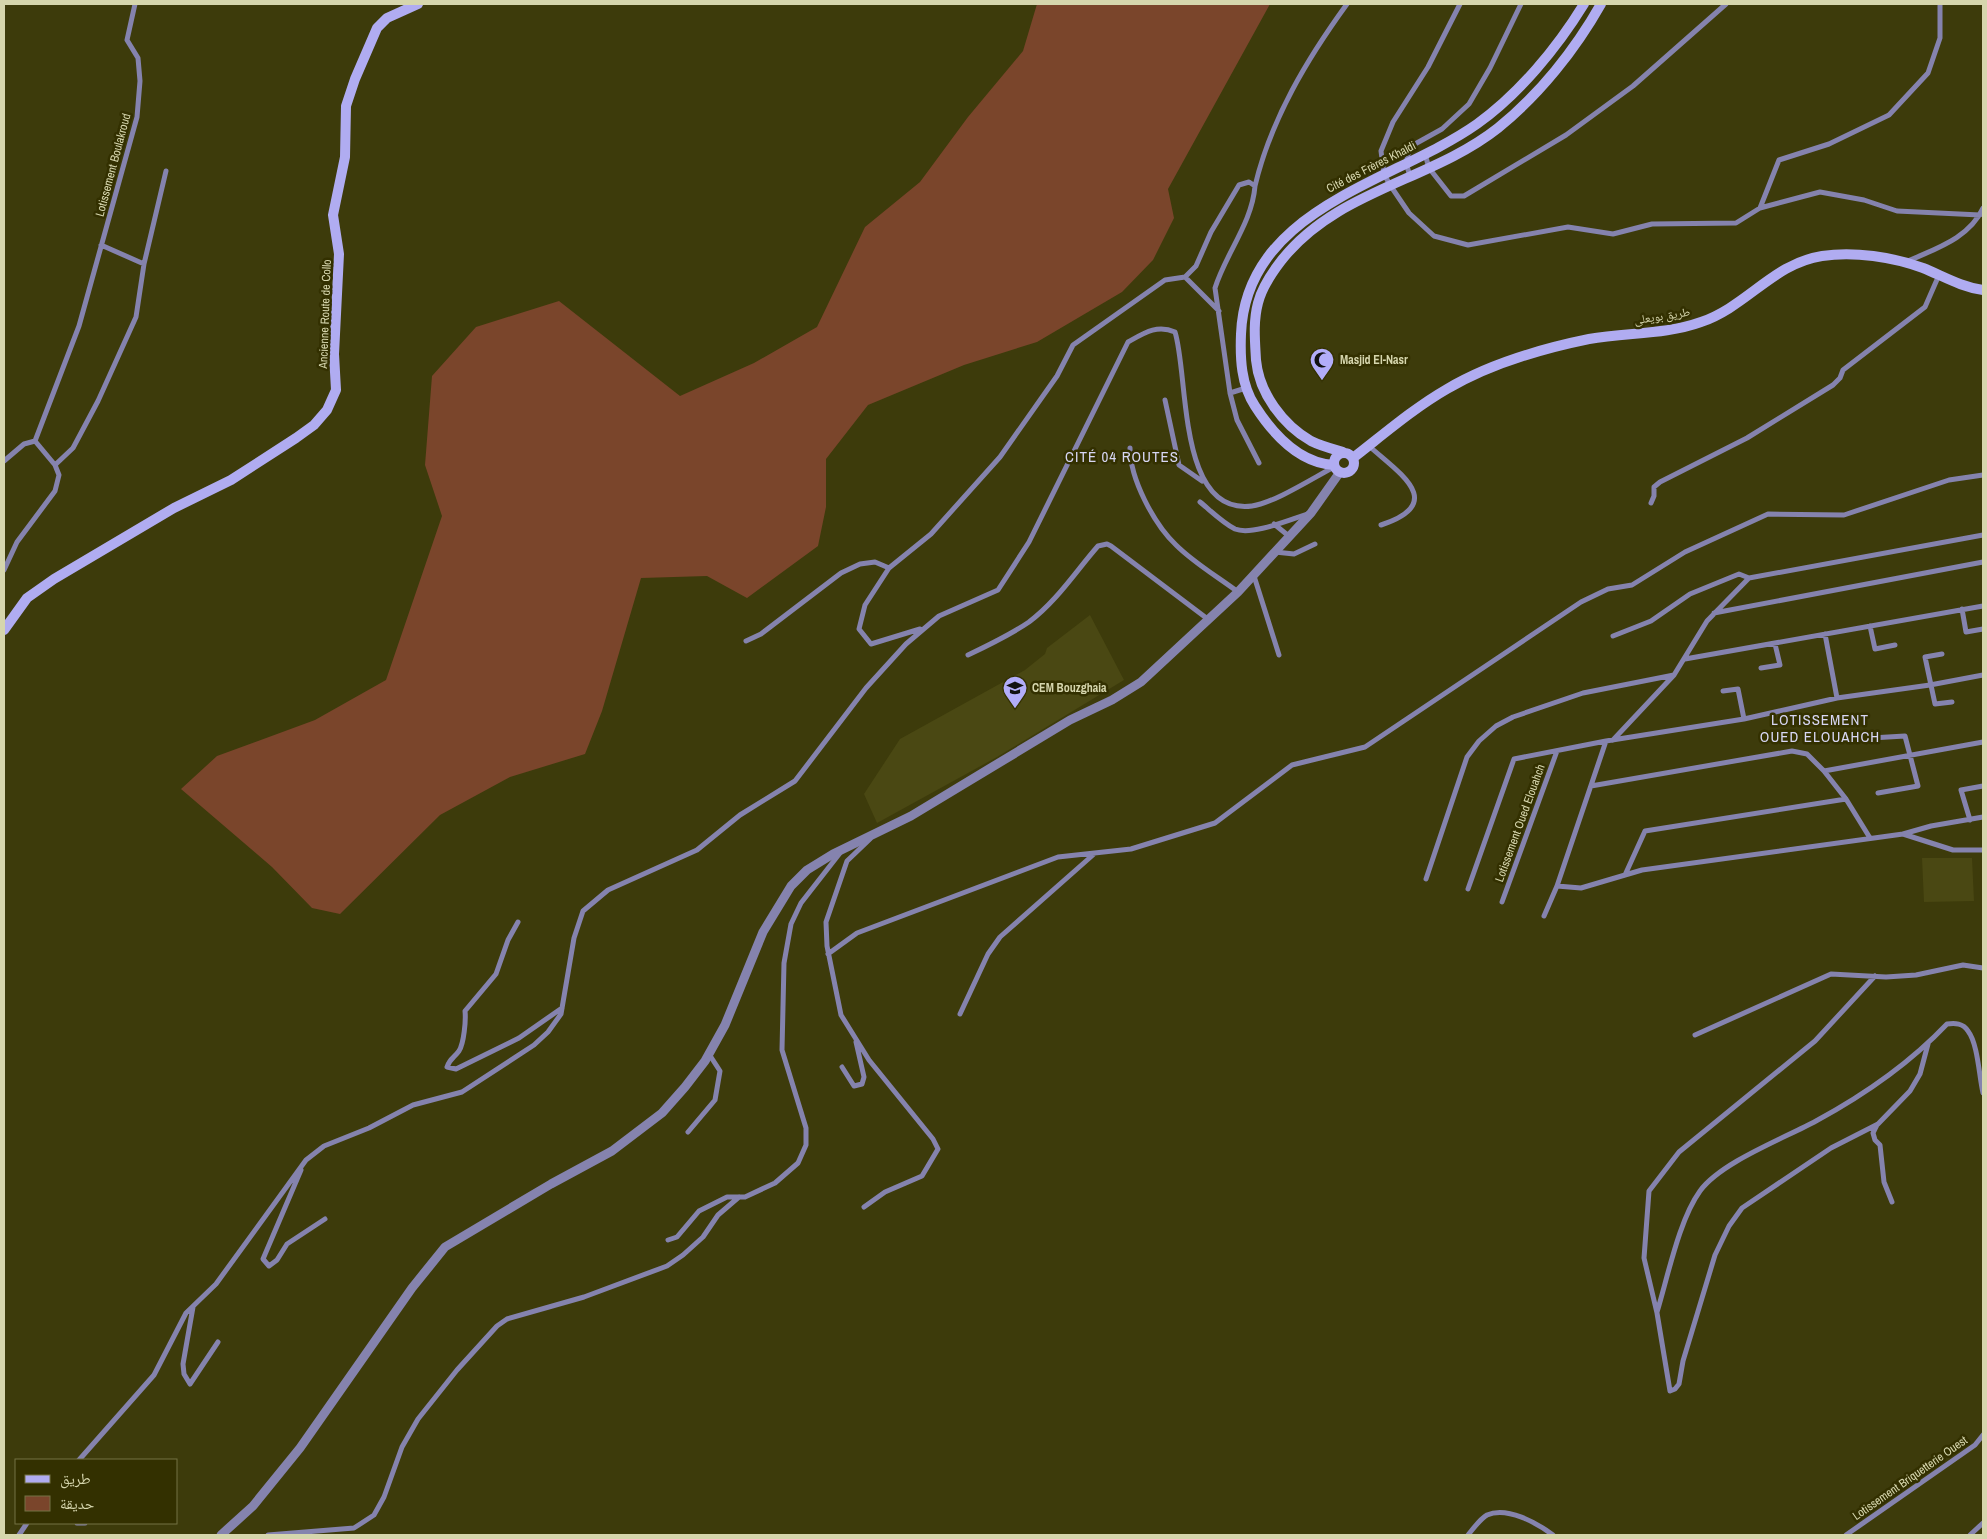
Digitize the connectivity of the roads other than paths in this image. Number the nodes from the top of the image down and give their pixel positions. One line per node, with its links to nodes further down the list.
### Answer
1 (135, 4): 21 (street, Lotissement Boulakroud)
2 (418, 4): 63 (main road, Ancienne Route de Collo)
3 (1347, 4): 17 (street)
4 (1460, 4): 14 (street)
5 (1521, 4): 11 (street)
6 (1584, 4): 10 (main road, Cité des Frères Khaldi)
7 (1602, 4): 12 (main road, Cité des Frères Khaldi)
8 (1726, 4): 12 (street)
9 (1940, 4): 18 (street)
10 (1425, 154): 11 (main road, Cité des Frères Khaldi); 12 (street)
11 (1406, 163): 14 (main road, Cité des Frères Khaldi); 15 (street)
12 (1429, 168): 15 (main road, Cité des Frères Khaldi)
13 (166, 171): 23 (street)
14 (1384, 174): 16 (street); 28 (main road, Cité des Frères Khaldi)
15 (1410, 176): 16 (main road, Cité des Frères Khaldi)
16 (1390, 185): 18 (street); 34 (main road, Cité des Frères Khaldi)
17 (1255, 186): 25 (street); 27 (street)
18 (1760, 208): 20 (street)
19 (1983, 208): 20 (street)
20 (1980, 215): 22 (street)
21 (102, 245): 23 (street); 31 (street, Lotissement Boulakroud)
22 (1904, 263): 24 (main road, طريق بويعلى); 32 (main road, طريق بويعلى)
23 (144, 264): 37 (street)
24 (1939, 275): 26 (main road, طريق بويعلى); 42 (street)
25 (1185, 277): 27 (street); 51 (street)
26 (1983, 290)
27 (1220, 312): 29 (street)
28 (1246, 388): 29 (street); 38 (main road, Cité des Frères Khaldi)
29 (1230, 393): 36 (street)
30 (1165, 400): 40 (street)
31 (35, 441): 35 (street); 37 (street)
32 (1368, 446): 34 (main road, طريق بويعلى); 45 (street)
33 (1130, 448): 55 (street)
34 (1348, 455): 38 (main road); 38 (main road)
35 (4, 460)
36 (1259, 463)
37 (55, 465): 52 (street)
38 (1336, 468): 40 (street); 43 (street)
39 (1983, 475): 99 (street)
40 (1203, 482): 61 (street)
41 (1200, 502): 44 (street)
42 (1651, 503)
43 (1311, 513): 44 (street); 47 (street)
44 (1274, 524): 47 (street)
45 (1381, 525)
46 (1983, 534): 54 (street)
47 (1290, 537): 49 (street)
48 (1315, 544): 49 (street)
49 (1275, 552): 53 (street)
50 (1983, 562): 58 (street)
51 (889, 568): 61 (street); 66 (street)
52 (4, 570)
53 (1254, 576): 55 (street); 71 (street)
54 (1749, 578): 58 (street); 65 (street)
55 (1238, 592): 59 (street)
56 (1983, 606): 57 (street)
57 (1962, 610): 60 (street); 62 (street)
58 (1714, 612): 72 (street)
59 (1210, 620): 70 (street); 94 (street)
60 (1870, 626): 64 (street); 68 (street)
61 (923, 628): 110 (street)
62 (1983, 629)
63 (4, 630)
64 (1825, 634): 67 (street); 78 (street)
65 (1612, 636)
66 (746, 641)
67 (1775, 644): 72 (street); 73 (street)
68 (1894, 645)
69 (1942, 654): 76 (street)
70 (968, 655)
71 (1280, 655)
72 (1684, 659): 74 (street)
73 (1760, 668)
74 (1674, 675): 82 (street); 101 (street)
75 (1983, 675): 76 (street)
76 (1930, 685): 78 (street); 79 (street)
77 (1723, 691): 80 (street)
78 (1837, 698): 80 (street)
79 (1952, 702)
80 (1744, 719): 82 (street)
81 (1871, 738): 86 (street)
82 (1613, 740): 83 (street)
83 (1606, 741): 85 (street); 88 (street)
84 (1983, 742): 86 (street)
85 (1556, 751): 103 (street); 104 (street, Lotissement Oued Elouahch)
86 (1911, 757): 87 (street); 90 (street)
87 (1824, 771): 88 (street); 91 (street)
88 (1591, 786): 102 (street)
89 (1983, 786): 93 (street)
90 (1878, 793)
91 (1846, 799): 96 (street); 100 (street)
92 (1983, 817): 93 (street)
93 (1970, 820): 95 (street)
94 (878, 832): 97 (street); 107 (street)
95 (1903, 834): 96 (street); 98 (street)
96 (1870, 838): 100 (street)
97 (843, 849): 115 (street); 121 (street)
98 (1983, 850)
99 (1094, 854): 107 (street); 111 (street)
100 (1625, 875): 102 (street)
101 (1426, 880)
102 (1557, 886): 105 (street)
103 (1468, 889)
104 (1502, 902)
105 (1544, 916)
106 (518, 922): 110 (street)
107 (828, 954): 113 (street)
108 (1983, 968): 109 (street)
109 (1875, 976): 112 (street); 127 (street)
110 (562, 1008): 120 (street)
111 (960, 1014)
112 (1695, 1035)
113 (854, 1036): 116 (street); 123 (street)
114 (1928, 1044): 117 (street); 118 (street); 127 (street)
115 (709, 1054): 119 (street); 134 (street)
116 (842, 1067)
117 (1983, 1093)
118 (1878, 1124): 122 (street); 127 (street)
119 (688, 1132)
120 (306, 1160): 124 (street); 126 (street)
121 (739, 1197): 125 (street); 135 (street)
122 (1892, 1202)
123 (864, 1208)
124 (326, 1219)
125 (668, 1240)
126 (193, 1306): 128 (street); 130 (street)
127 (1657, 1313)
128 (218, 1342)
129 (1983, 1436): 138 (street, Lotissement Briquetterie Ouest)
130 (81, 1459)
131 (1983, 1523): 139 (street)
132 (26, 1524): 133 (street)
133 (19, 1535)
134 (221, 1535)
135 (268, 1535)
136 (1468, 1535): 137 (street)
137 (1553, 1535)
138 (1846, 1535)
139 (1970, 1535)

